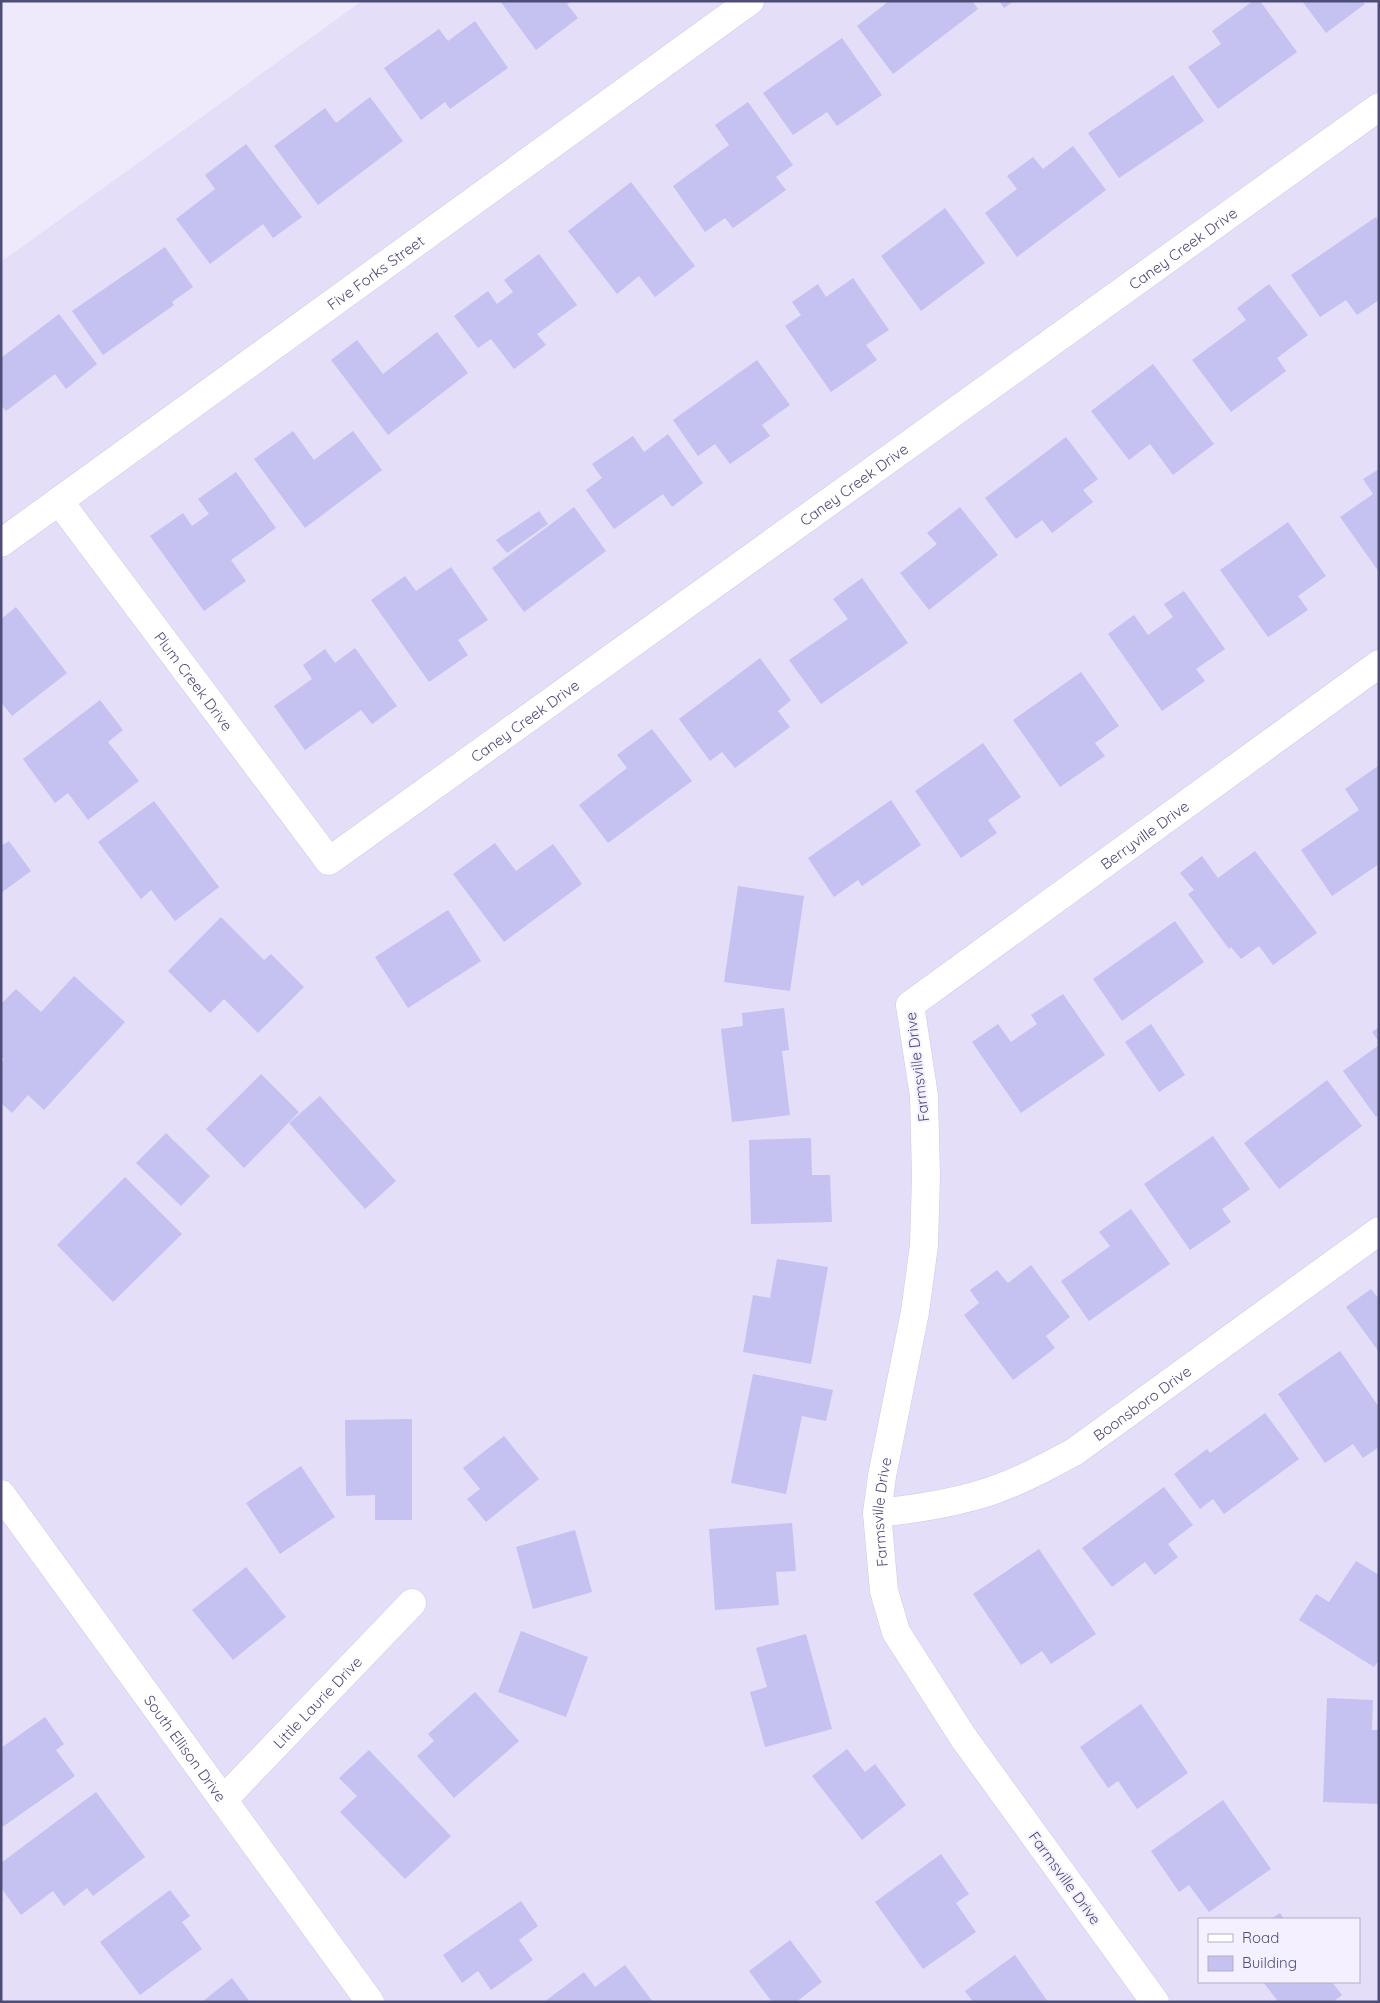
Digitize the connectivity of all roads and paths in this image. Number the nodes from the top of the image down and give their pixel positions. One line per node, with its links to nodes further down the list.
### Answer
1 (750, 1): 3 (street, Five Forks Street)
2 (1379, 107): 6 (street, Caney Creek Drive)
3 (59, 501): 4 (street, Five Forks Street); 6 (street, Plum Creek Drive)
4 (1, 542)
5 (1379, 664): 7 (street, Berryville Drive)
6 (329, 861)
7 (910, 1005): 10 (street, Farmsville Drive)
8 (1379, 1231): 10 (street, Boonsboro Drive)
9 (1, 1494): 12 (street, South Ellison Drive)
10 (878, 1513): 14 (street, Farmsville Drive)
11 (412, 1603): 12 (street, Little Laurie Drive)
12 (223, 1800): 13 (street, South Ellison Drive)
13 (370, 2002)
14 (1155, 2002)

